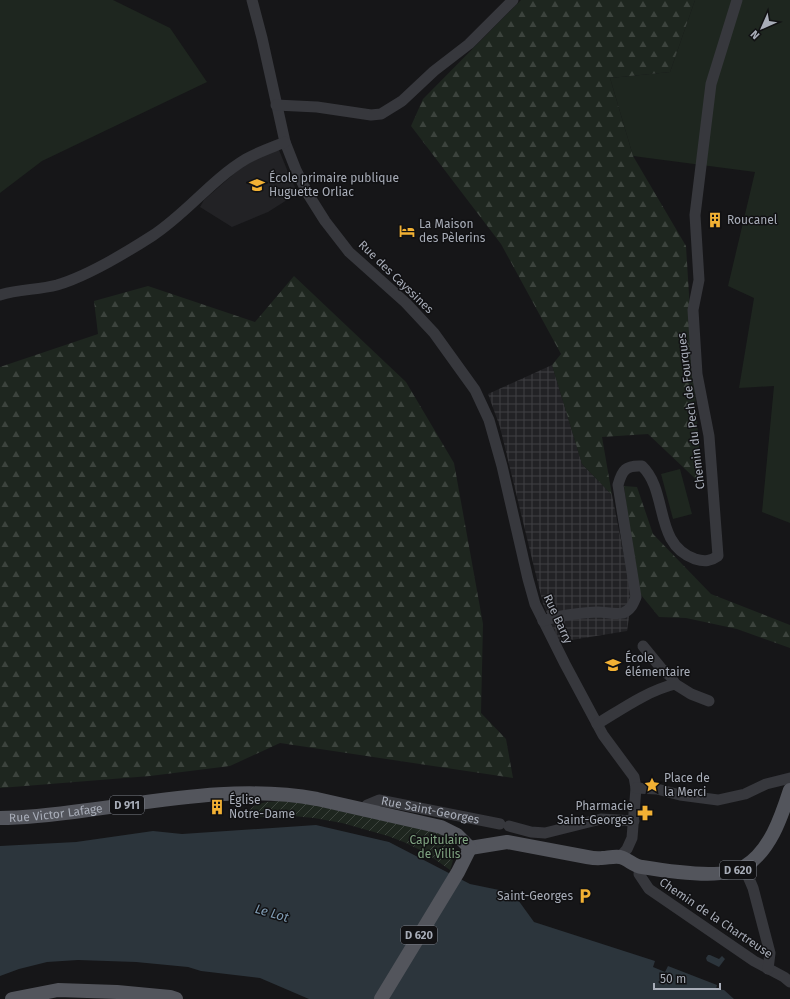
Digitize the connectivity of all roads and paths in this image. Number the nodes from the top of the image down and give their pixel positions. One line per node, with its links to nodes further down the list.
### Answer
1 (252, 0): 4 (street, Rue des Cayssines)
2 (513, 0): 4 (street)
3 (737, 0): 8 (street, Chemin du Pech de Fourques)
4 (276, 105): 5 (street, Rue des Cayssines)
5 (285, 142): 6 (street); 7 (street, Rue des Cayssines)
6 (0, 295)
7 (502, 466): 8 (street, Rue Barry)
8 (543, 621): 12 (street, Rue Barry)
9 (642, 646): 10 (street)
10 (675, 684): 11 (street); 12 (street)
11 (709, 700)
12 (597, 724): 14 (street, Rue Barry)
13 (790, 778): 14 (street)
14 (636, 788): 19 (street)
15 (790, 790): 23 (main road, D 620)
16 (255, 792): 17 (main road, Rue Saint-Georges / D 911); 18 (main road, Rue Victor Lafage / D 911)
17 (364, 810): 19 (street, Rue Saint-Georges); 20 (main road, Rue Saint-Georges / D 911)
18 (0, 818)
19 (634, 821): 21 (street)
20 (470, 848): 21 (main road, D 620); 29 (main road, D 620)
21 (620, 857): 22 (main road, D 620)
22 (640, 867): 23 (main road, D 620); 24 (street, Chemin de la Chartreuse)
23 (744, 867): 24 (street)
24 (768, 969): 25 (street, Chemin de la Chartreuse)
25 (790, 982)
26 (115, 996): 27 (main road); 28 (main road)
27 (17, 998)
28 (176, 999)
29 (381, 999)

